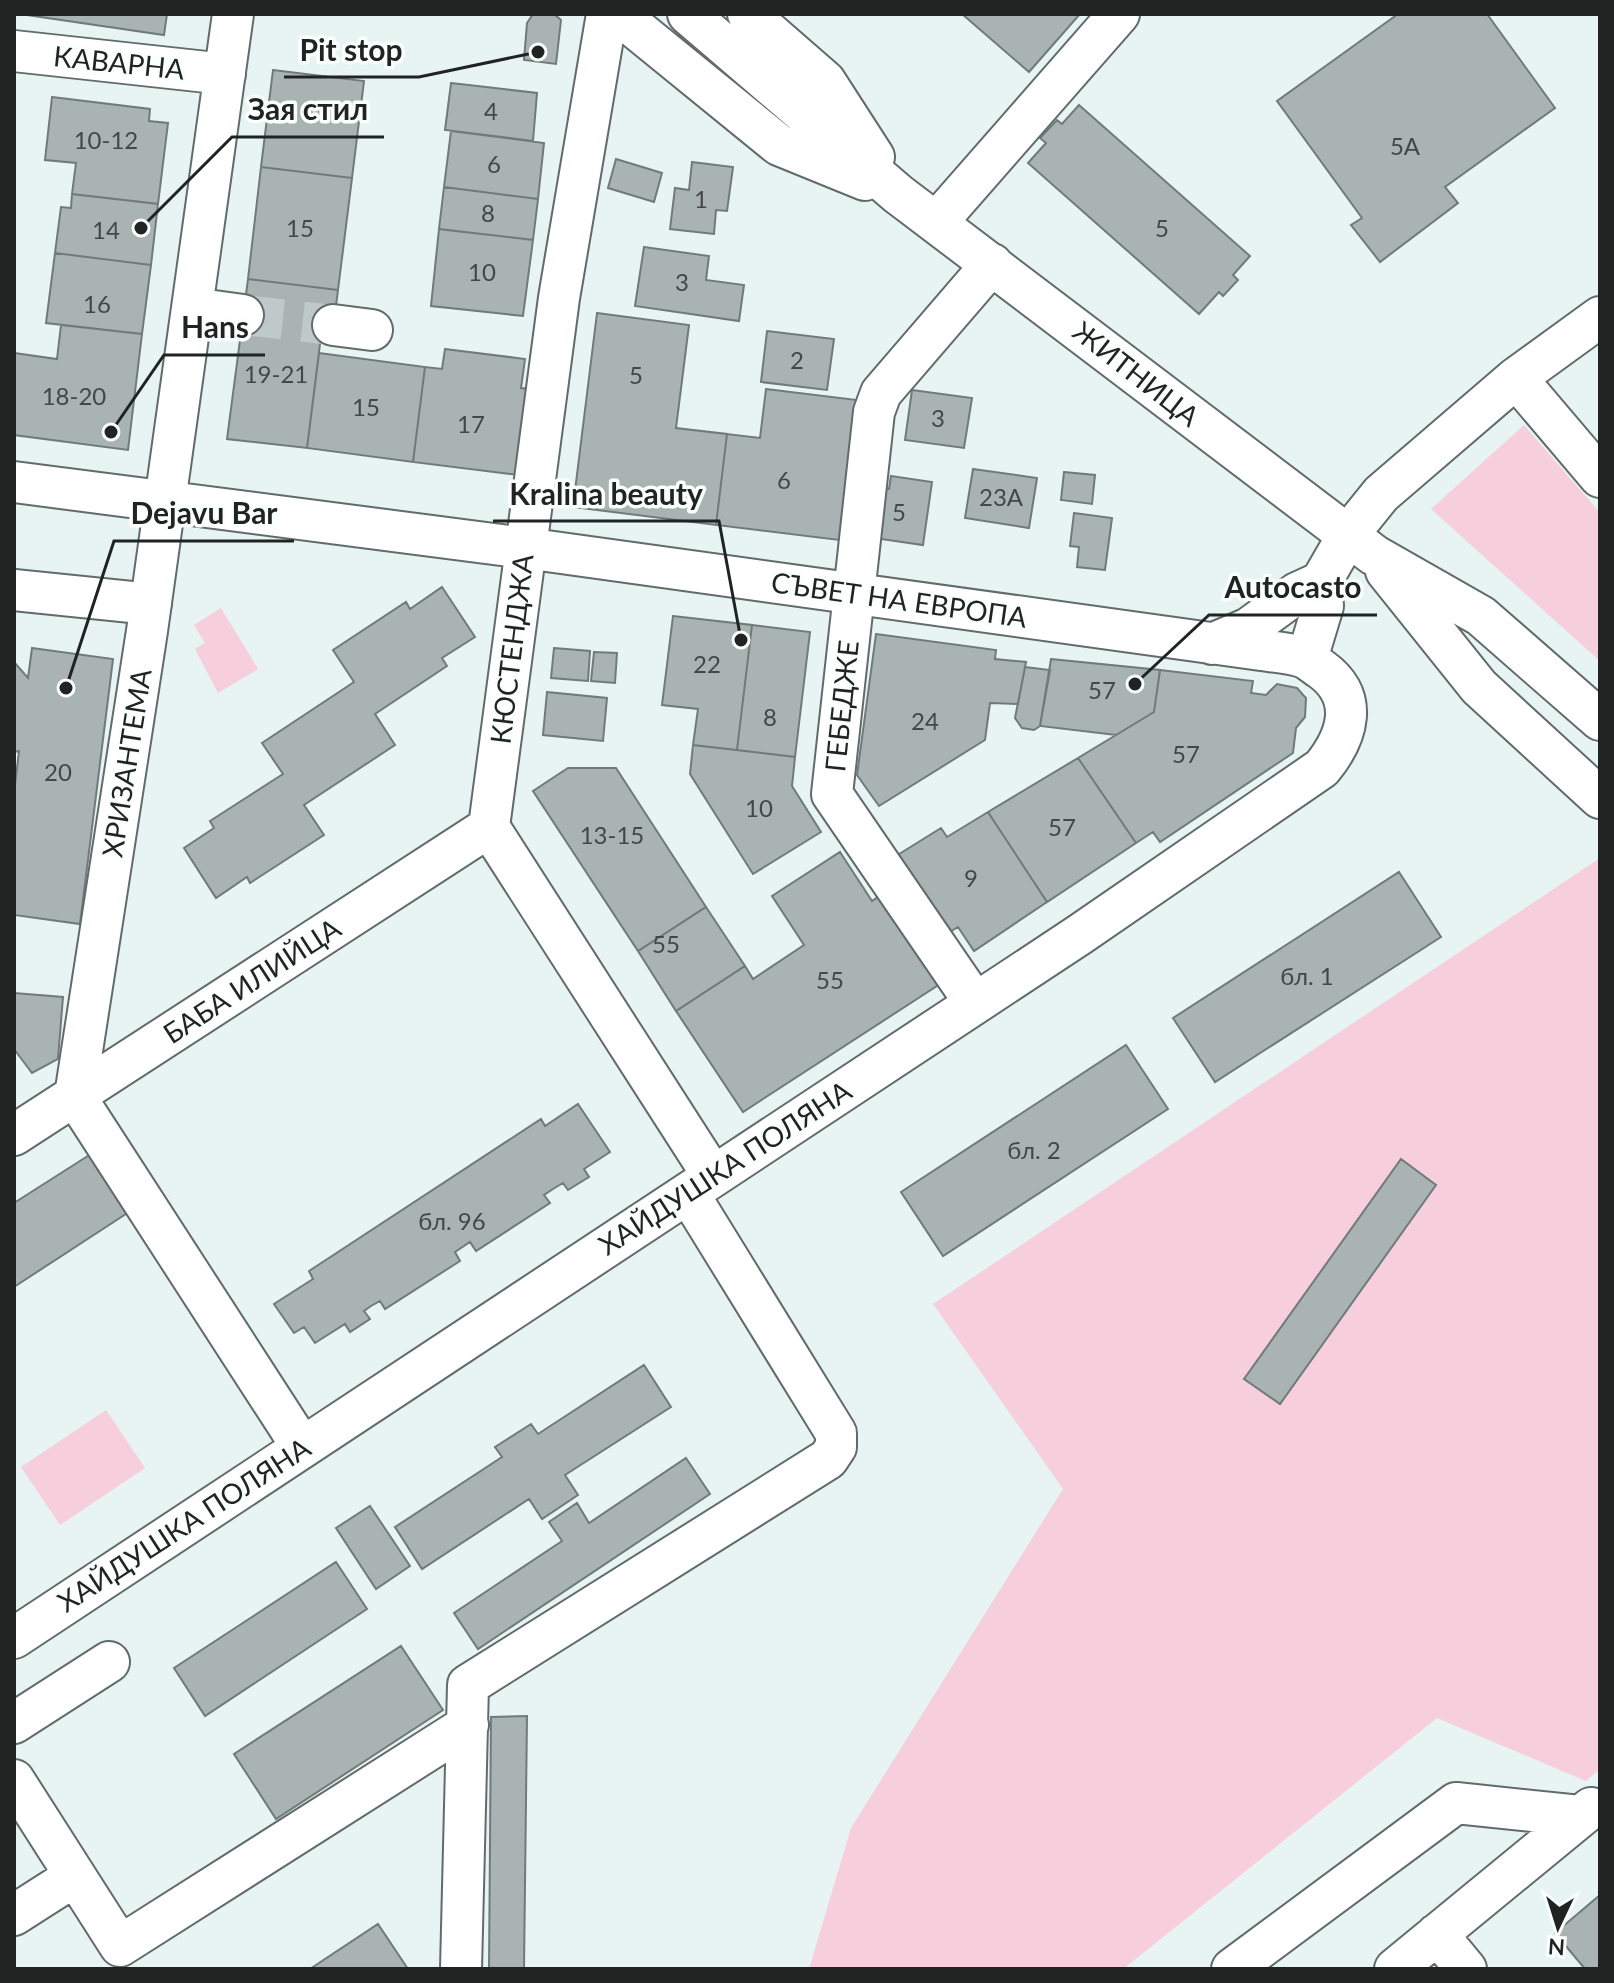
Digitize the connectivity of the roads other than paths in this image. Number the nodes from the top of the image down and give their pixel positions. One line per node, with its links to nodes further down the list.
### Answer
1 (233, 14): 8 (street, ХРИЗАНТЕМА)
2 (607, 14): 20 (street, КЮСТЕНДЖА)
3 (618, 14): 9 (street, ЖИТНИЦА)
4 (688, 14): 9 (street, ЖИТНИЦА)
5 (748, 14): 9 (street, ЖИТНИЦА)
6 (1119, 14): 10 (street)
7 (14, 51): 8 (street, КАВАРНА)
8 (225, 74): 12 (street, ХРИЗАНТЕМА)
9 (898, 194): 10 (street, ЖИТНИЦА)
10 (936, 223): 11 (street, ЖИТНИЦА)
11 (992, 264): 19 (street, ЖИТНИЦА); 23 (street, ГЕБЕДЖЕ)
12 (192, 308): 13 (street); 18 (street, ХРИЗАНТЕМА)
13 (243, 315)
14 (1600, 317): 15 (street)
15 (1516, 378): 16 (street); 19 (street)
16 (1600, 477)
17 (14, 482): 18 (street, СЪВЕТ НА ЕВРОПА)
18 (164, 501): 20 (street, СЪВЕТ НА ЕВРОПА); 24 (street, ХРИЗАНТЕМА)
19 (1361, 545): 21 (street); 27 (street, ЖИТНИЦА); 28 (street, ЖИТНИЦА)
20 (525, 548): 23 (street, СЪВЕТ НА ЕВРОПА); 29 (street, КЮСТЕНДЖА)
21 (1321, 582): 25 (street); 26 (street)
22 (14, 590): 24 (street)
23 (854, 594): 25 (street, СЪВЕТ НА ЕВРОПА); 30 (street, ГЕБЕДЖЕ)
24 (151, 604): 31 (street, ХРИЗАНТЕМА)
25 (1212, 644): 26 (street)
26 (1307, 659): 30 (street, ХАЙДУШКА ПОЛЯНА)
27 (1600, 720)
28 (1600, 798)
29 (489, 827): 31 (street, БАБА ИЛИЙЦА); 33 (street)
30 (975, 1003): 33 (street, ХАЙДУШКА ПОЛЯНА)
31 (75, 1096): 32 (street, БАБА ИЛИЙЦА); 34 (street)
32 (14, 1135)
33 (701, 1184): 34 (street, ХАЙДУШКА ПОЛЯНА); 38 (street)
34 (302, 1447): 35 (street, ХАЙДУШКА ПОЛЯНА)
35 (14, 1638)
36 (109, 1662): 37 (street)
37 (14, 1723)
38 (468, 1725): 41 (street); 44 (street)
39 (14, 1780): 41 (street)
40 (1590, 1808): 43 (street); 45 (street)
41 (75, 1876): 42 (street)
42 (14, 1915)
43 (1437, 1934): 46 (street); 47 (street)
44 (461, 1969)
45 (1232, 1969)
46 (1395, 1969)
47 (1466, 1969)

